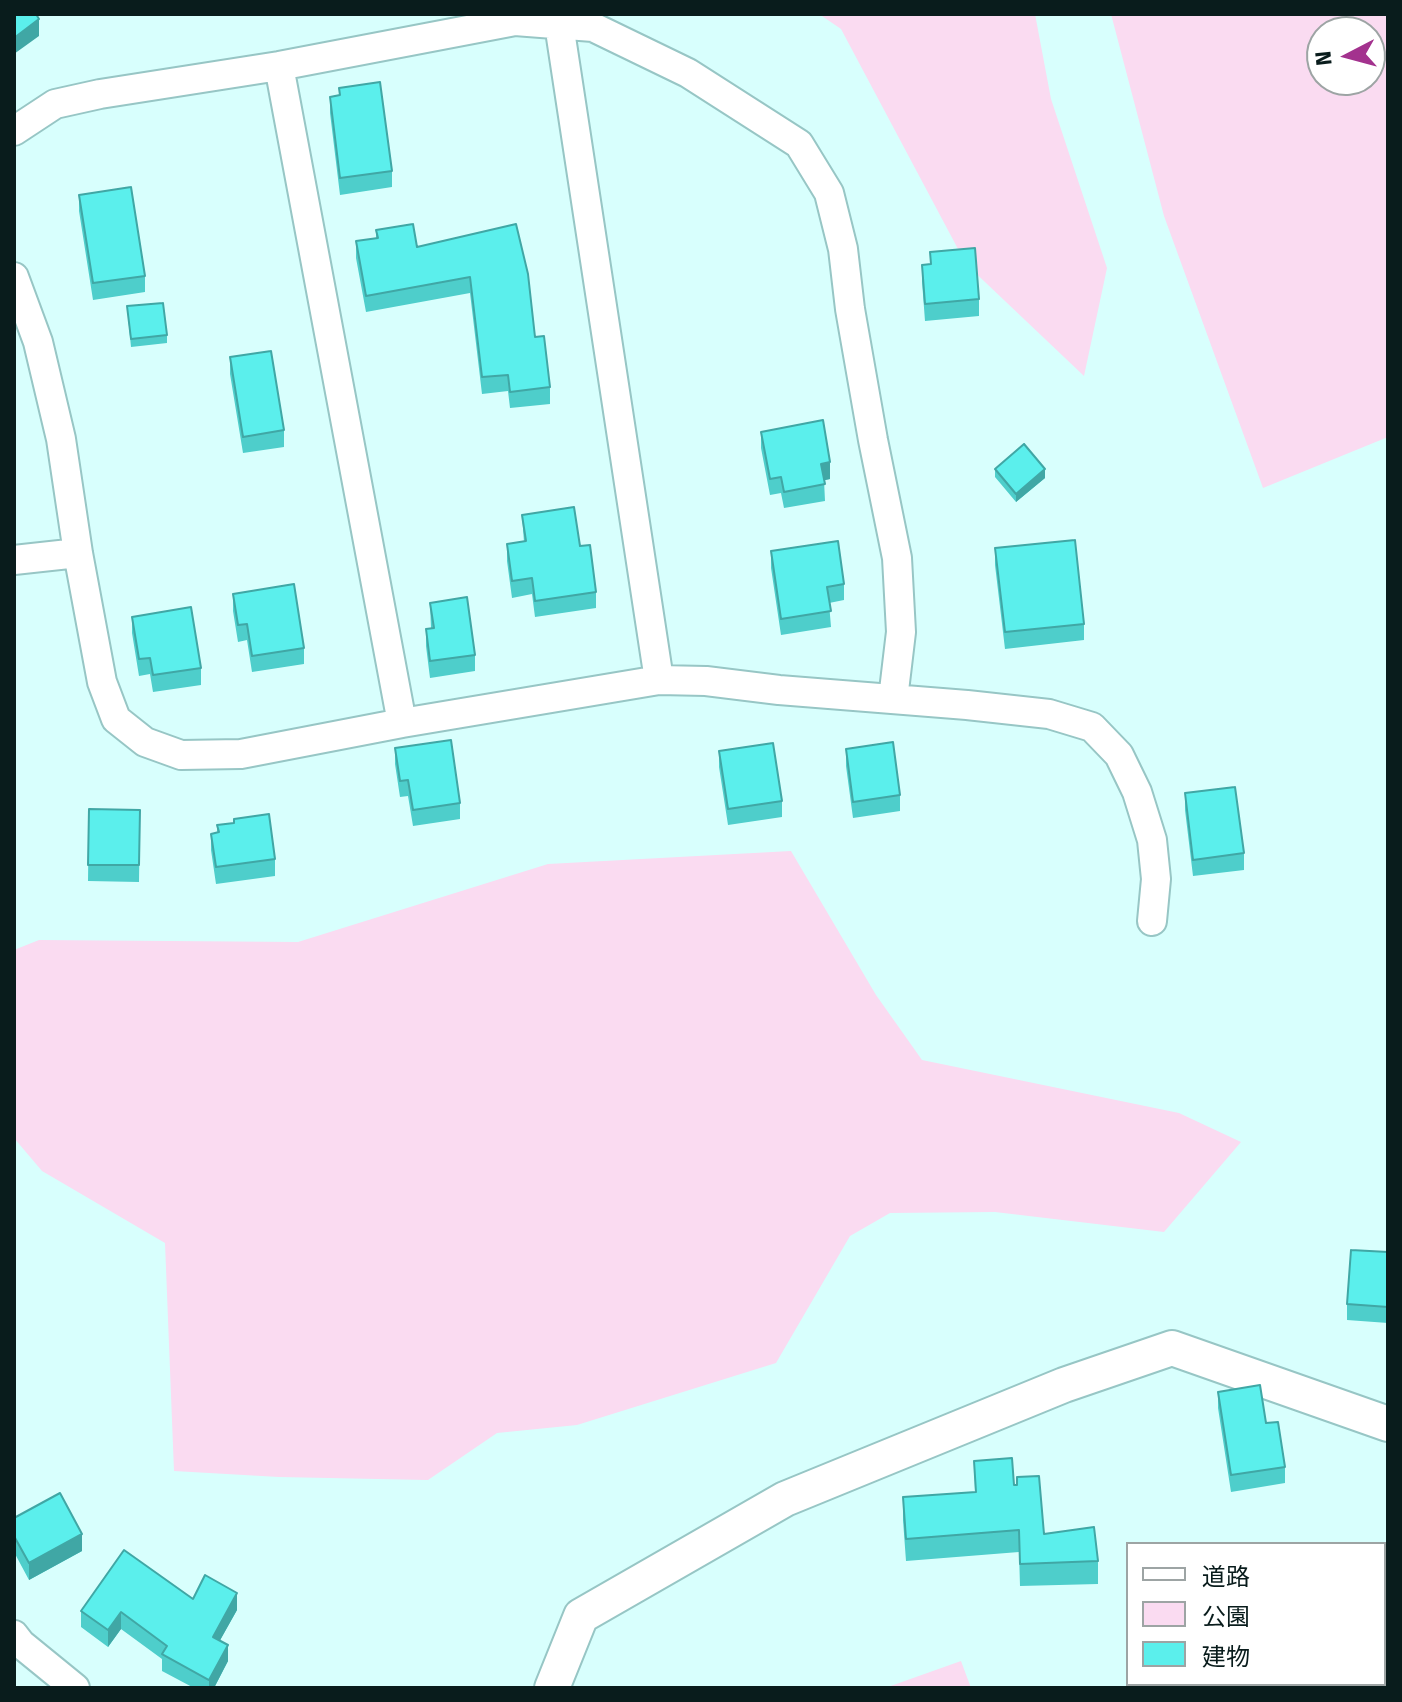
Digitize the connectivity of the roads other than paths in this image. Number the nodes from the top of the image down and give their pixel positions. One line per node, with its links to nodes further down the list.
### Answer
1 (559, 24): 2 (street); 7 (street); 8 (street)
2 (279, 66): 3 (street); 9 (street)
3 (14, 131)
4 (14, 277): 5 (street)
5 (78, 553): 6 (street); 9 (street)
6 (14, 560)
7 (659, 680): 8 (street); 9 (street)
8 (893, 699): 10 (street)
9 (402, 723)
10 (1152, 921)
11 (1388, 1424): 14 (street)
12 (14, 1635): 13 (street)
13 (75, 1688)
14 (552, 1688)

